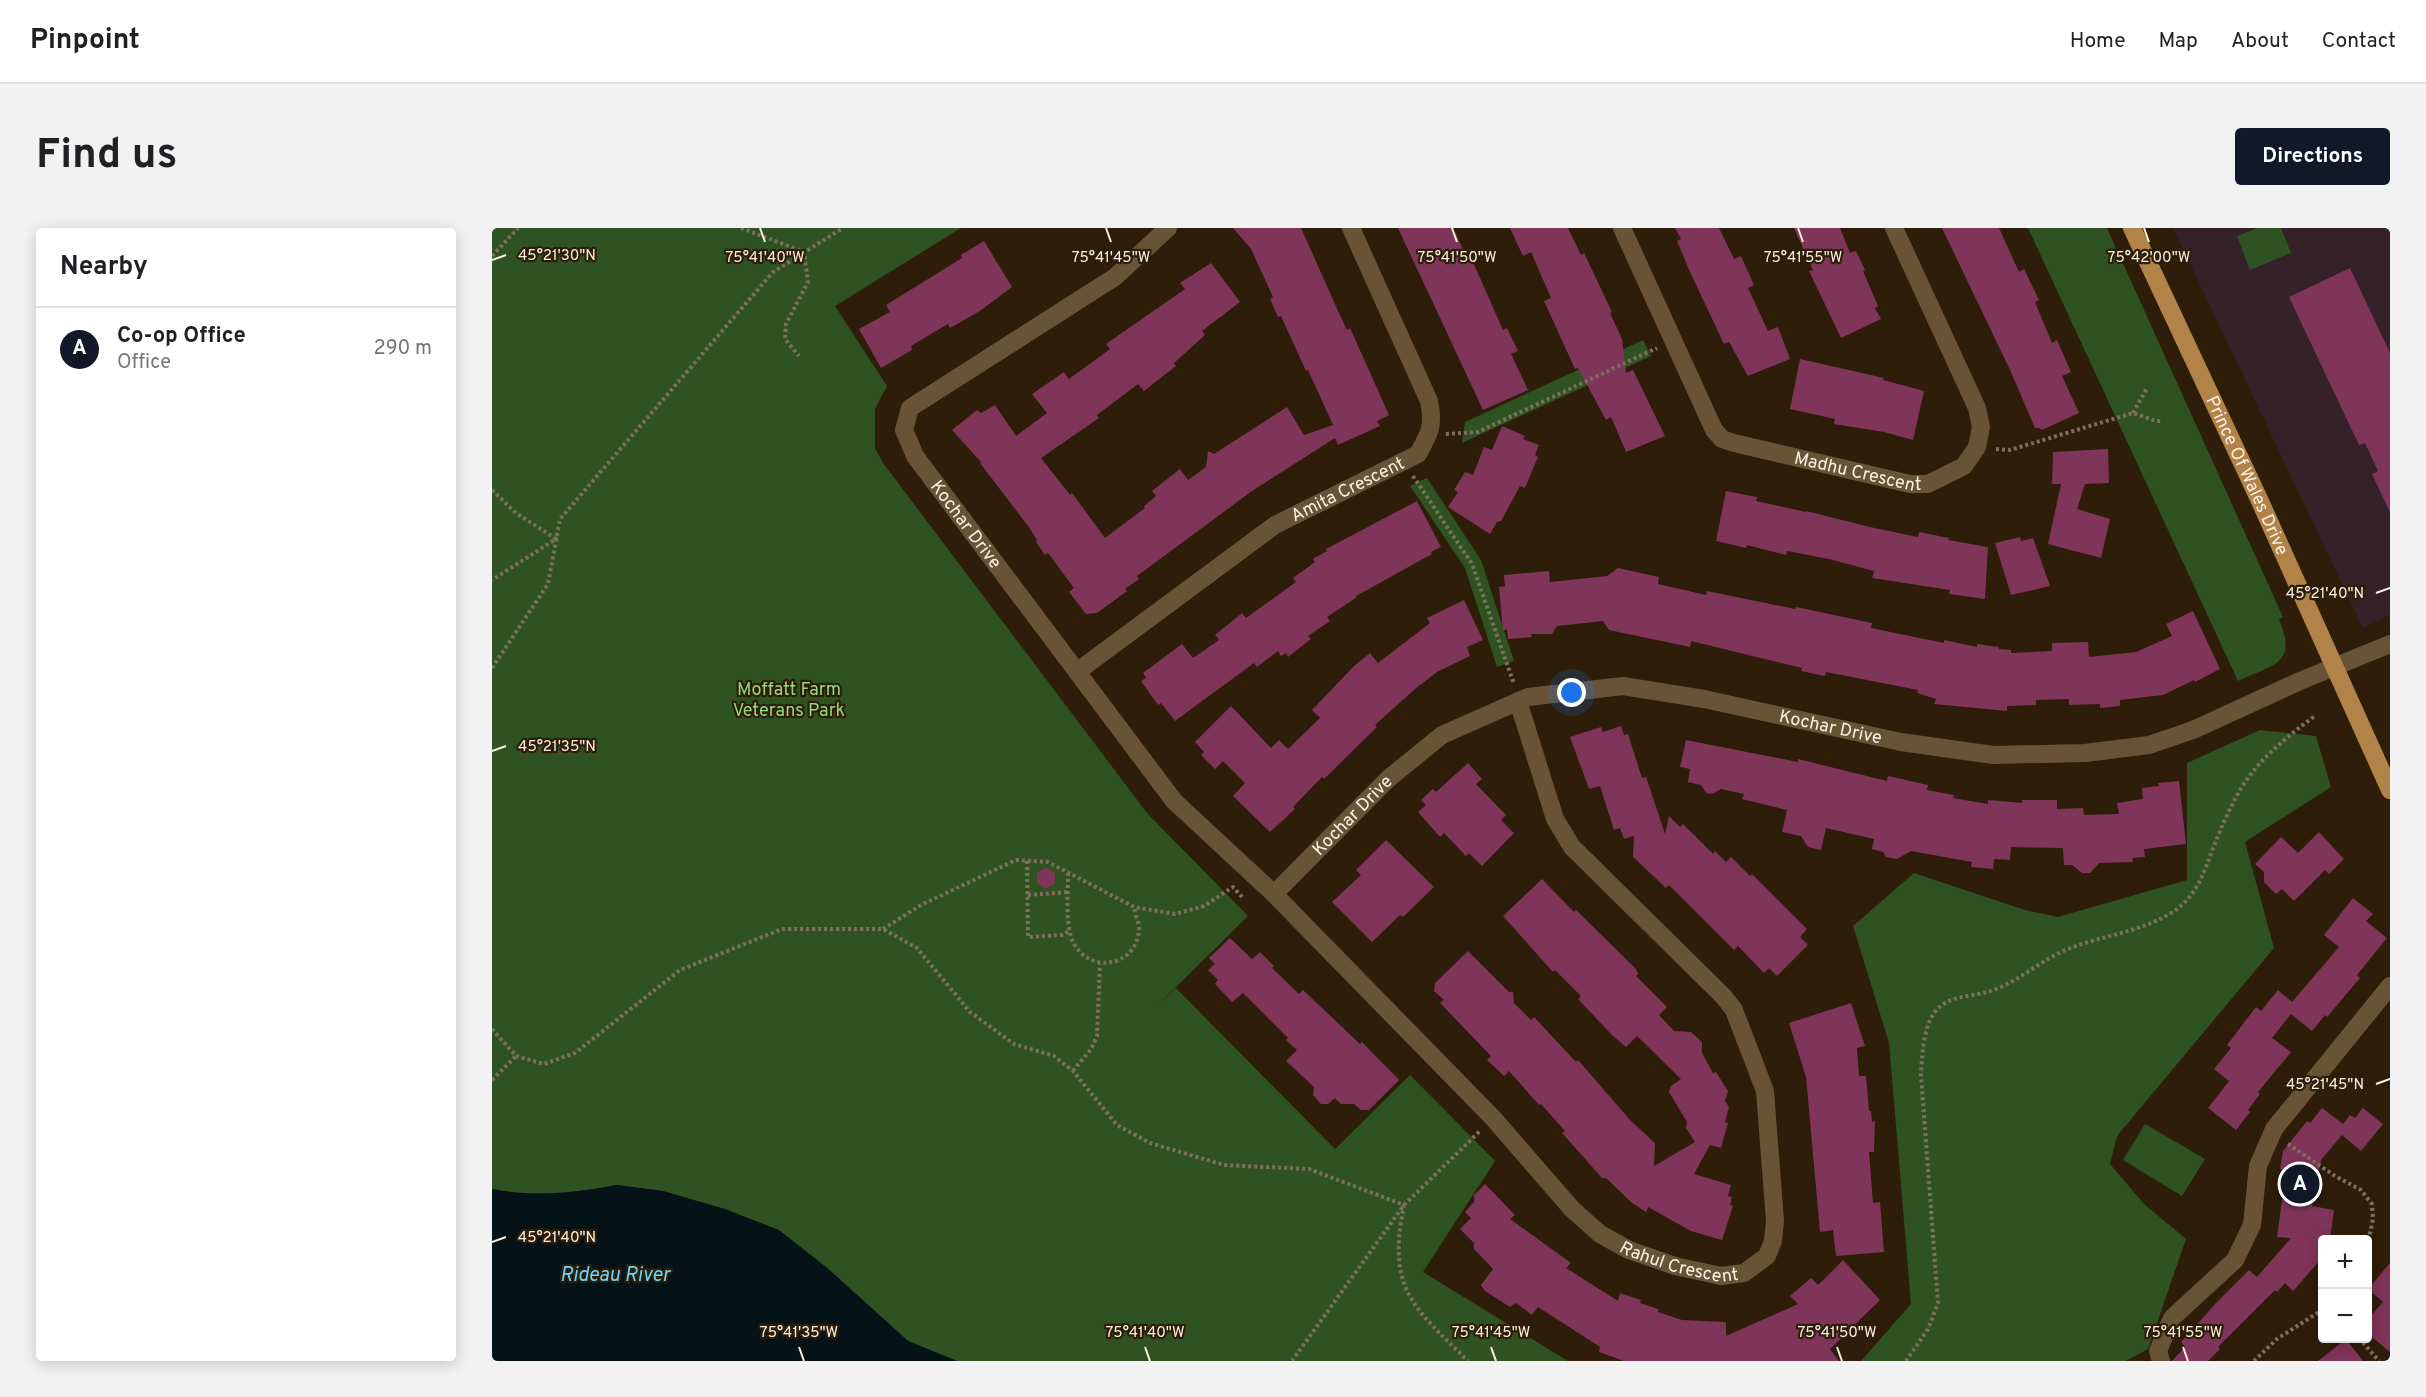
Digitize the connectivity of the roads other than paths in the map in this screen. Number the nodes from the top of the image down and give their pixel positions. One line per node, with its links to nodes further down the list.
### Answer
1 (1168, 228): 8 (street, Kochar Drive)
2 (1351, 228): 8 (street, Amita Crescent)
3 (1622, 228): 4 (street, Madhu Crescent)
4 (1894, 228)
5 (2132, 228): 7 (main road, Prince Of Wales Drive)
6 (2390, 644): 7 (street, Kochar Drive)
7 (2336, 668): 9 (street, Kochar Drive); 10 (main road, Prince Of Wales Drive)
8 (1078, 671): 11 (street, Kochar Drive)
9 (1518, 701): 11 (street, Kochar Drive); 11 (street, Rahul Crescent)
10 (2390, 790)
11 (1274, 894)
12 (2390, 986): 13 (street)
13 (2161, 1361)

